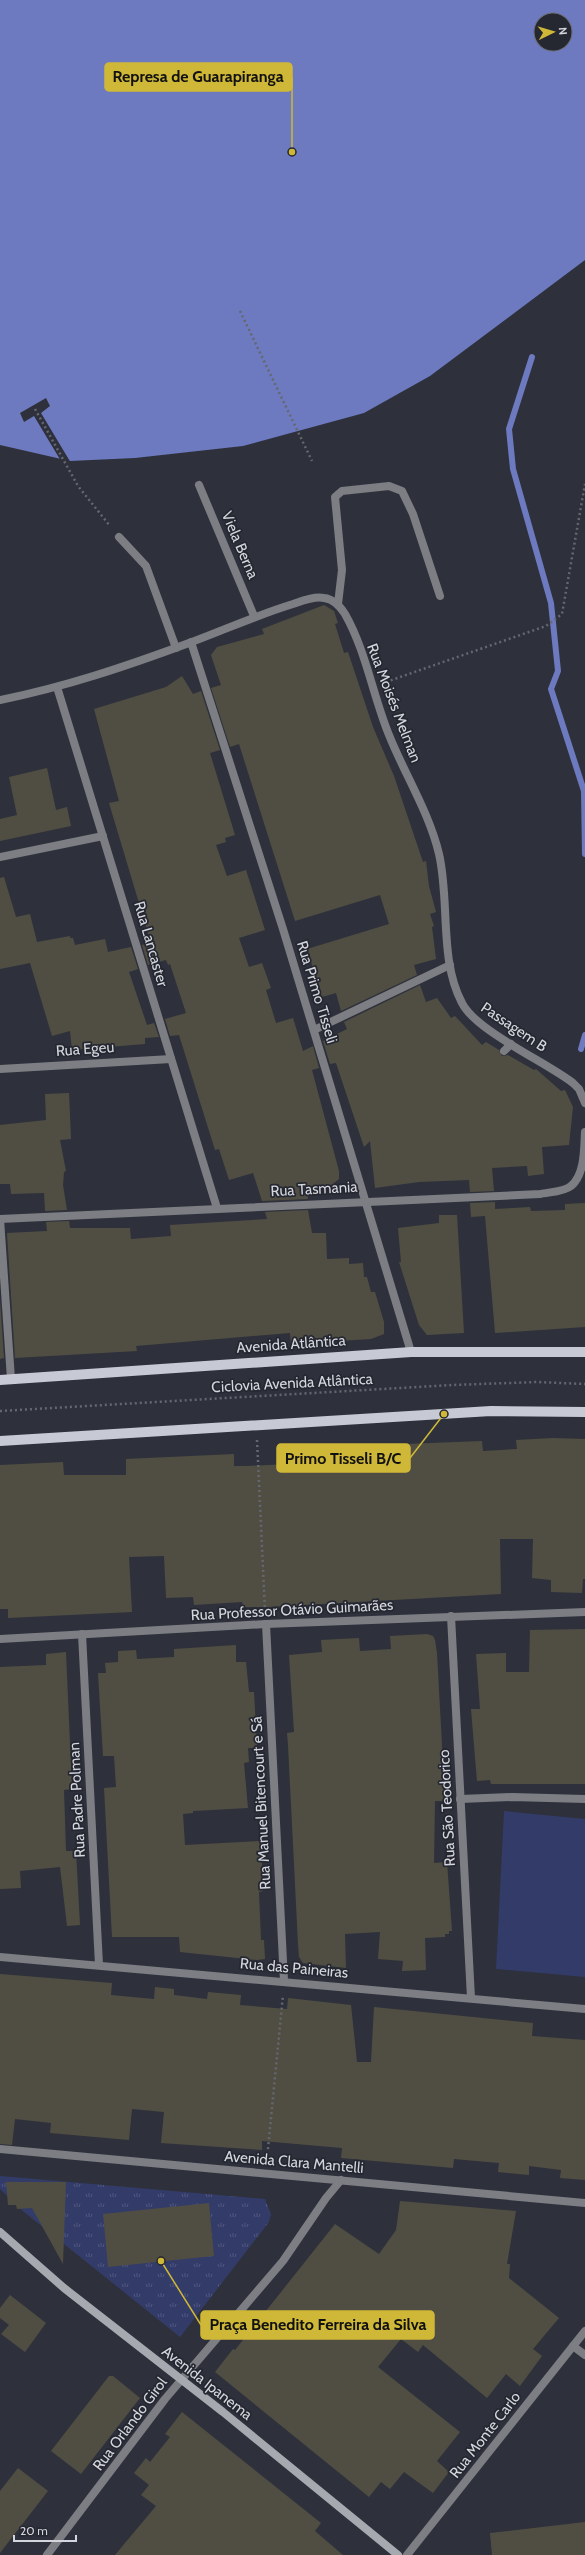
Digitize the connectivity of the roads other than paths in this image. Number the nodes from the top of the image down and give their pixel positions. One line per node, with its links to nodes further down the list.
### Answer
1 (199, 485): 5 (street, Viela Berna)
2 (118, 538): 7 (street)
3 (440, 596): 4 (street)
4 (338, 604): 5 (street); 12 (street, Rua Moisés Melman)
5 (254, 616): 6 (street)
6 (192, 642): 7 (street); 13 (street, Rua Primo Tisseli)
7 (176, 648): 8 (street)
8 (57, 687): 9 (street); 10 (street, Rua Lancaster)
9 (0, 700)
10 (103, 836): 11 (street); 16 (street, Rua Lancaster)
11 (0, 857)
12 (450, 965): 13 (street); 14 (street, Passagem B)
13 (314, 1030): 20 (street, Rua Primo Tisseli)
14 (511, 1044): 15 (street); 18 (street, Passagem B)
15 (504, 1050)
16 (171, 1059): 17 (street, Rua Egeu); 21 (street, Rua Lancaster)
17 (0, 1069)
18 (584, 1099)
19 (585, 1132): 20 (street, Rua Tasmania)
20 (365, 1201): 21 (street, Rua Tasmania); 23 (street, Rua Primo Tisseli)
21 (217, 1208): 22 (street, Rua Tasmania)
22 (0, 1219): 25 (street)
23 (411, 1352): 24 (main road, Avenida Atlântica); 25 (main road, Avenida Atlântica)
24 (585, 1352)
25 (11, 1379): 26 (main road, Avenida Atlântica)
26 (0, 1380)
27 (585, 1412): 28 (main road)
28 (0, 1440)
29 (585, 1612): 30 (street, Rua Professor Otávio Guimarães)
30 (451, 1616): 31 (street, Rua Professor Otávio Guimarães); 34 (street, Rua São Teodorico)
31 (266, 1624): 32 (street, Rua Professor Otávio Guimarães); 38 (street, Rua Manuel Bitencourt e Sá)
32 (82, 1634): 33 (street, Rua Professor Otávio Guimarães); 37 (street, Rua Padre Polman)
33 (0, 1639)
34 (460, 1799): 35 (street); 39 (street, Rua São Teodorico)
35 (585, 1799)
36 (0, 1957): 37 (street, Rua das Paineiras)
37 (99, 1965): 38 (street, Rua das Paineiras)
38 (284, 1981): 39 (street, Rua das Paineiras)
39 (471, 1998): 40 (street, Rua das Paineiras)
40 (585, 2009)
41 (0, 2149): 42 (street, Avenida Clara Mantelli)
42 (342, 2180): 43 (street, Avenida Clara Mantelli); 48 (street, Rua Orlando Girol)
43 (585, 2203)
44 (0, 2232): 48 (street, Avenida Ipanema)
45 (585, 2331): 46 (street, Rua Monte Carlo)
46 (573, 2346): 47 (street); 51 (street, Rua Monte Carlo)
47 (585, 2355)
48 (181, 2380): 49 (street, Rua Orlando Girol); 50 (street, Avenida Ipanema)
49 (47, 2555)
50 (398, 2555)
51 (408, 2555)

